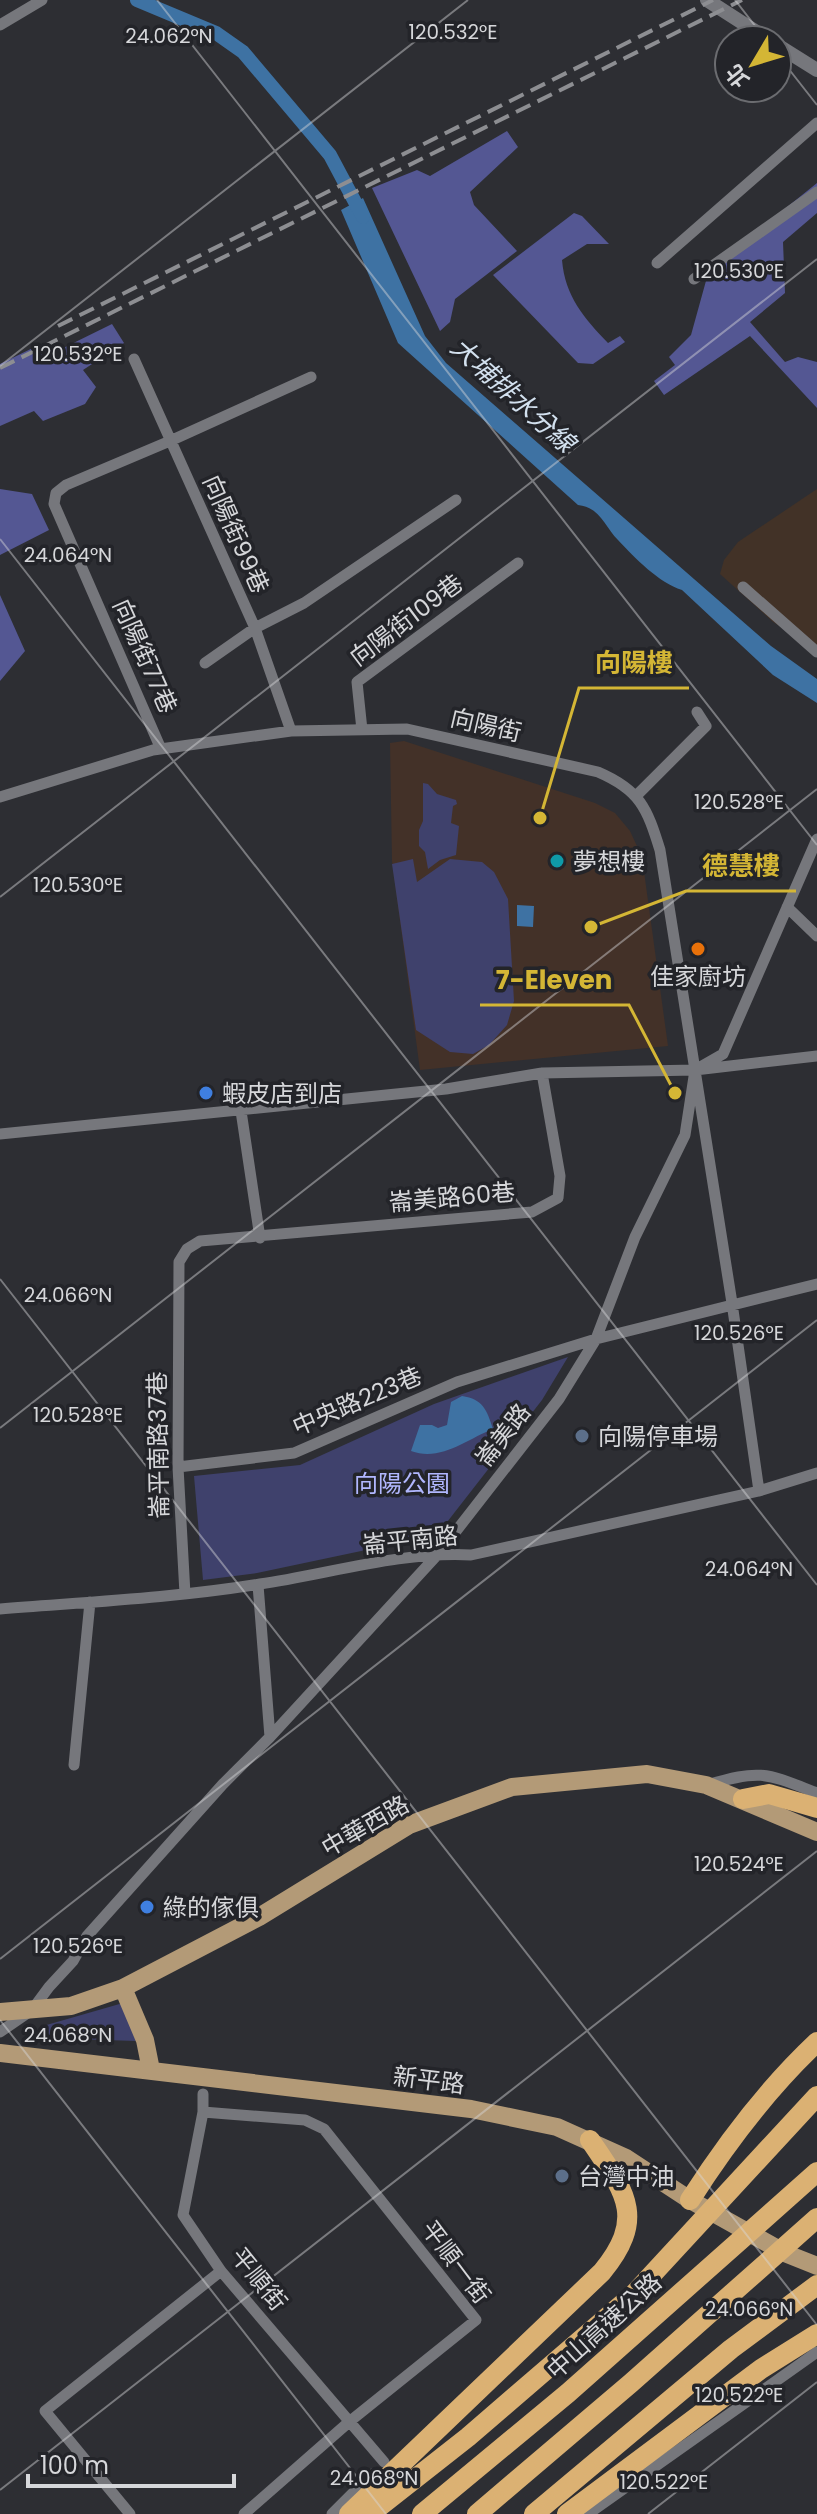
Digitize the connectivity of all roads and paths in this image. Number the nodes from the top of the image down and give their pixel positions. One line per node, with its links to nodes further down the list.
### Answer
1 (42, 0): 4 (street)
2 (707, 0): 3 (street)
3 (744, 24)
4 (0, 25)
5 (793, 55): 6 (street)
6 (817, 70)
7 (817, 123): 9 (street)
8 (817, 192): 10 (street)
9 (657, 263)
10 (694, 279)
11 (134, 359): 13 (street, 向陽街99巷)
12 (311, 377): 13 (street)
13 (170, 441): 17 (street, 向陽街99巷); 23 (street, 向陽街77巷)
14 (456, 500): 17 (street)
15 (518, 563): 21 (street, 向陽街109巷)
16 (743, 587): 18 (street)
17 (255, 628): 19 (street); 22 (street, 向陽街99巷)
18 (817, 652)
19 (205, 663)
20 (697, 712): 24 (street)
21 (362, 730): 22 (street, 向陽街); 24 (street, 向陽街)
22 (291, 731): 23 (street, 向陽街)
23 (161, 749): 25 (street, 向陽街)
24 (637, 795): 30 (street)
25 (0, 797)
26 (817, 839): 27 (street)
27 (787, 907): 28 (street); 30 (street)
28 (817, 936)
29 (817, 1056): 30 (street)
30 (695, 1070): 31 (street); 36 (street); 37 (street, 崙美路)
31 (542, 1073): 32 (street); 34 (street, 崙美路60巷)
32 (241, 1111): 33 (street); 34 (street)
33 (0, 1134)
34 (260, 1238): 38 (street, 崙平南路37巷)
35 (817, 1284): 36 (street, 中央路223巷)
36 (732, 1303): 37 (street, 中央路223巷); 40 (street)
37 (596, 1339): 38 (street, 中央路223巷); 41 (street, 崙美路)
38 (178, 1467): 43 (street, 崙平南路37巷)
39 (817, 1473): 40 (street, 崙平南路)
40 (759, 1491): 41 (street, 崙平南路)
41 (439, 1553): 42 (street, 崙平南路); 46 (street, 崙美路)
42 (258, 1585): 43 (street, 崙平南路); 46 (street)
43 (185, 1594): 44 (street, 崙平南路)
44 (90, 1602): 45 (street, 崙平南路); 47 (street)
45 (0, 1609)
46 (270, 1737): 54 (street, 崙美路)
47 (74, 1765)
48 (706, 1785): 49 (street); 50 (main road, 中華西路); 53 (main road, 中華西路)
49 (817, 1793)
50 (743, 1799): 51 (highway); 52 (main road, 中華西路)
51 (817, 1808)
52 (817, 1832)
53 (123, 1988): 54 (main road, 中華西路); 59 (main road)
54 (32, 2010): 55 (main road, 中華西路); 56 (street, 崙美路)
55 (0, 2012)
56 (0, 2032)
57 (817, 2042): 65 (highway)
58 (0, 2053): 59 (main road, 新平路)
59 (151, 2070): 63 (main road, 新平路)
60 (203, 2094): 62 (street, 平順街)
61 (817, 2096): 79 (highway)
62 (203, 2112): 68 (street, 平順街); 72 (street, 平順一街)
63 (590, 2140): 65 (main road, 新平路); 78 (highway)
64 (817, 2172): 80 (highway, 中山高速公路)
65 (690, 2200): 67 (main road, 新平路)
66 (814, 2220): 81 (highway)
67 (817, 2266)
68 (221, 2271): 72 (street, 平順街); 75 (street)
69 (817, 2285): 82 (highway)
70 (817, 2334): 83 (highway)
71 (817, 2352): 84 (street)
72 (349, 2422): 73 (street, 平順街); 76 (street, 平順一街)
73 (384, 2462)
74 (372, 2474): 77 (street)
75 (130, 2514)
76 (244, 2514)
77 (332, 2514)
78 (349, 2514)
79 (370, 2514)
80 (422, 2514)
81 (477, 2514)
82 (534, 2514)
83 (567, 2514)
84 (588, 2514)

